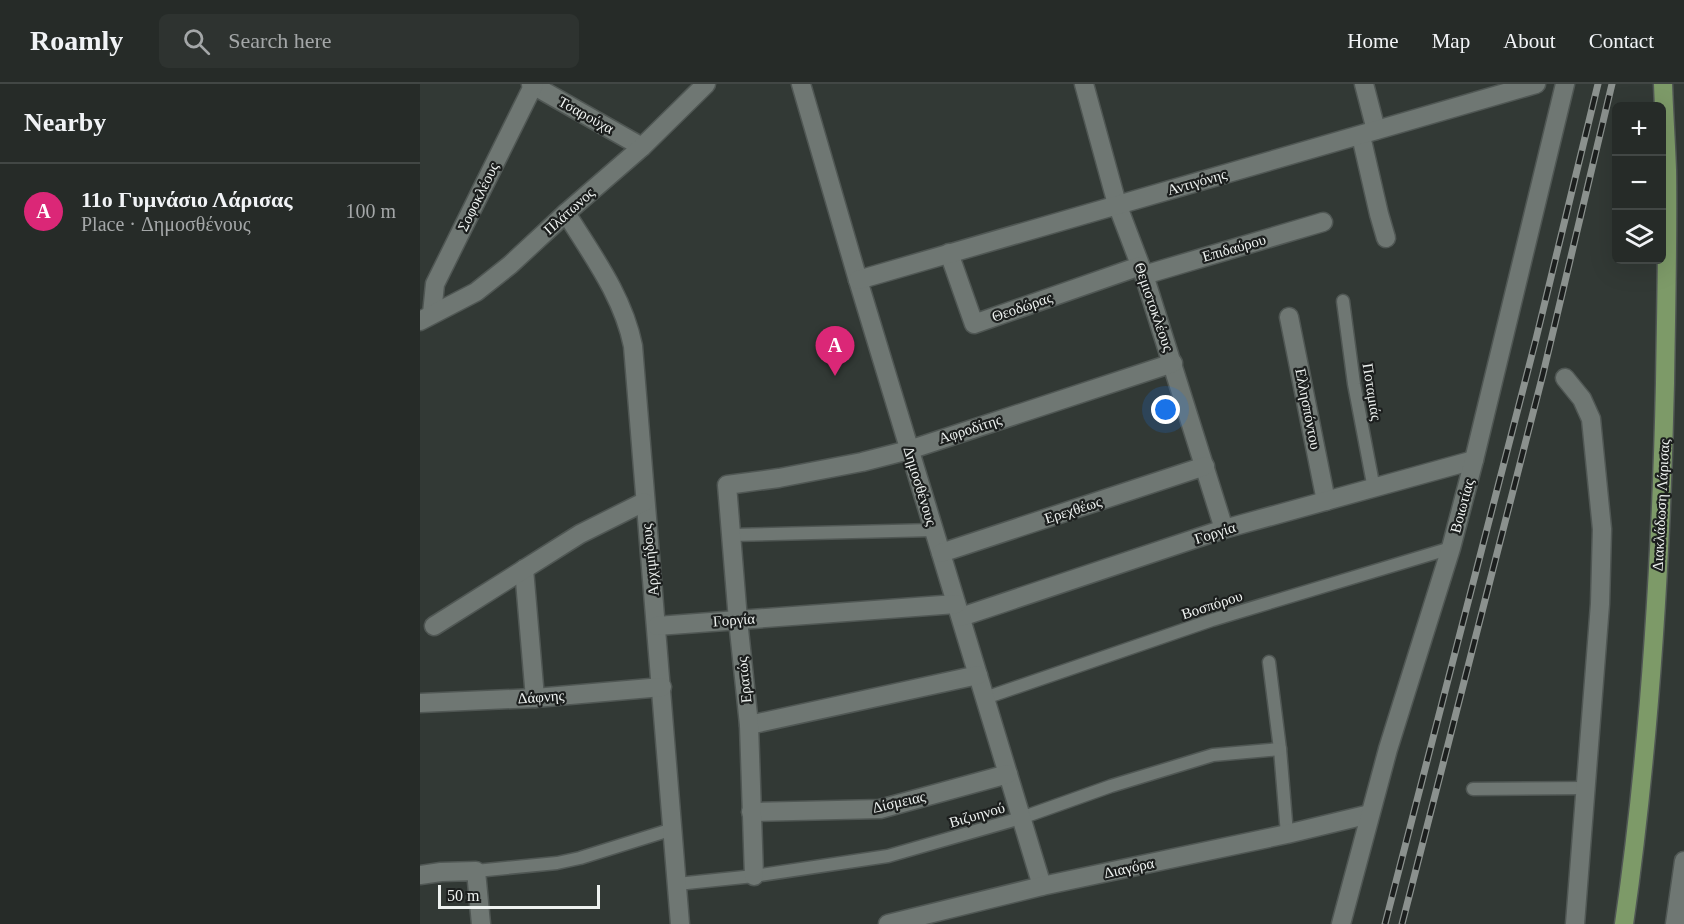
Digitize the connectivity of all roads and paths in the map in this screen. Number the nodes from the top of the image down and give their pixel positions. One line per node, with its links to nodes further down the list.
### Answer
1 (533, 84): 10 (street, Τσαρούχα); 19 (street, Σοφοκλέους)
2 (706, 84): 10 (street, Πλάτωνος)
3 (801, 84): 17 (street, Δημοσθένους)
4 (1084, 84): 11 (street, Θεμιστοκλέους)
5 (1364, 84): 9 (street)
6 (1536, 84): 9 (street, Αντιγόνης)
7 (1565, 84): 24 (street, Βοιωτίας)
8 (1663, 86): 67 (main road, Διακλάδωση Λάρισας)
9 (1368, 133): 11 (street, Αντιγόνης); 14 (street)
10 (642, 147): 12 (street, Πλάτωνος)
11 (1117, 204): 15 (street, Αντιγόνης); 16 (street, Θεμιστοκλέους)
12 (566, 213): 19 (street, Πλάτωνος); 29 (street, Αρχιμήδους)
13 (1323, 222): 16 (street, Επιδαύρου)
14 (1386, 238)
15 (949, 254): 16 (street, Θεοδώρας); 17 (street, Αντιγόνης)
16 (1142, 270): 21 (street, Θεμιστοκλέους)
17 (858, 280): 23 (street, Δημοσθένους)
18 (1343, 301): 27 (lane, Ποταμιάς)
19 (426, 317)
20 (1289, 317): 28 (street, Ελλησπόντου)
21 (1173, 363): 23 (street, Αφροδίτης); 25 (street, Θεμιστοκλέους)
22 (1565, 378): 49 (street)
23 (909, 450): 26 (street, Αφροδίτης); 31 (street, Δημοσθένους)
24 (1474, 460): 27 (street, Γοργία); 33 (street, Βοιωτίας)
25 (1205, 466): 30 (street, Θεμιστοκλέους); 34 (street, Ερεχθέως)
26 (727, 485): 32 (street, Ερατώς)
27 (1374, 489): 28 (street, Γοργία)
28 (1326, 501): 30 (street, Γοργία)
29 (644, 502): 35 (street); 39 (street, Αρχιμήδους)
30 (1224, 529): 36 (street, Γοργία)
31 (933, 530): 32 (lane); 34 (street, Δημοσθένους)
32 (731, 535): 37 (street, Ερατώς)
33 (1451, 548): 44 (lane, Βοσπόρου); 52 (street, Βοιωτίας)
34 (940, 553): 36 (street, Δημοσθένους)
35 (524, 569): 38 (street); 43 (street)
36 (958, 610): 37 (street, Γοργία); 41 (street, Δημοσθένους)
37 (738, 620): 39 (street, Γοργία); 46 (street, Ερατώς)
38 (434, 626)
39 (657, 626): 42 (street, Αρχιμήδους)
40 (1269, 663): 47 (lane)
41 (978, 675): 44 (street, Δημοσθένους); 46 (street)
42 (662, 687): 43 (street, Δάφνης); 54 (street, Αρχιμήδους)
43 (535, 698): 45 (street, Δάφνης)
44 (985, 698): 48 (street, Δημοσθένους)
45 (420, 703)
46 (749, 725): 51 (street, Ερατώς)
47 (1280, 749): 53 (lane, Βιζυηνού); 55 (lane)
48 (1008, 774): 51 (street, Δίσμειας); 53 (street, Δημοσθένους)
49 (1586, 788): 50 (lane); 66 (street)
50 (1473, 789)
51 (751, 812): 59 (street, Ερατώς)
52 (1370, 814): 55 (street, Διαγόρα); 65 (street, Βοιωτίας)
53 (1021, 818): 59 (lane, Βιζυηνού); 61 (street, Δημοσθένους)
54 (673, 830): 57 (lane); 60 (street, Αρχιμήδους)
55 (1287, 834): 61 (street, Διαγόρα)
56 (1684, 861): 68 (street)
57 (476, 871): 58 (street); 62 (street)
58 (420, 875)
59 (754, 876): 60 (lane, Βιζυηνού)
60 (677, 884): 63 (street, Αρχιμήδους)
61 (1042, 886): 64 (street, Διαγόρα)
62 (481, 924)
63 (680, 924)
64 (888, 924)
65 (1341, 924)
66 (1575, 924)
67 (1624, 924)
68 (1675, 924)

